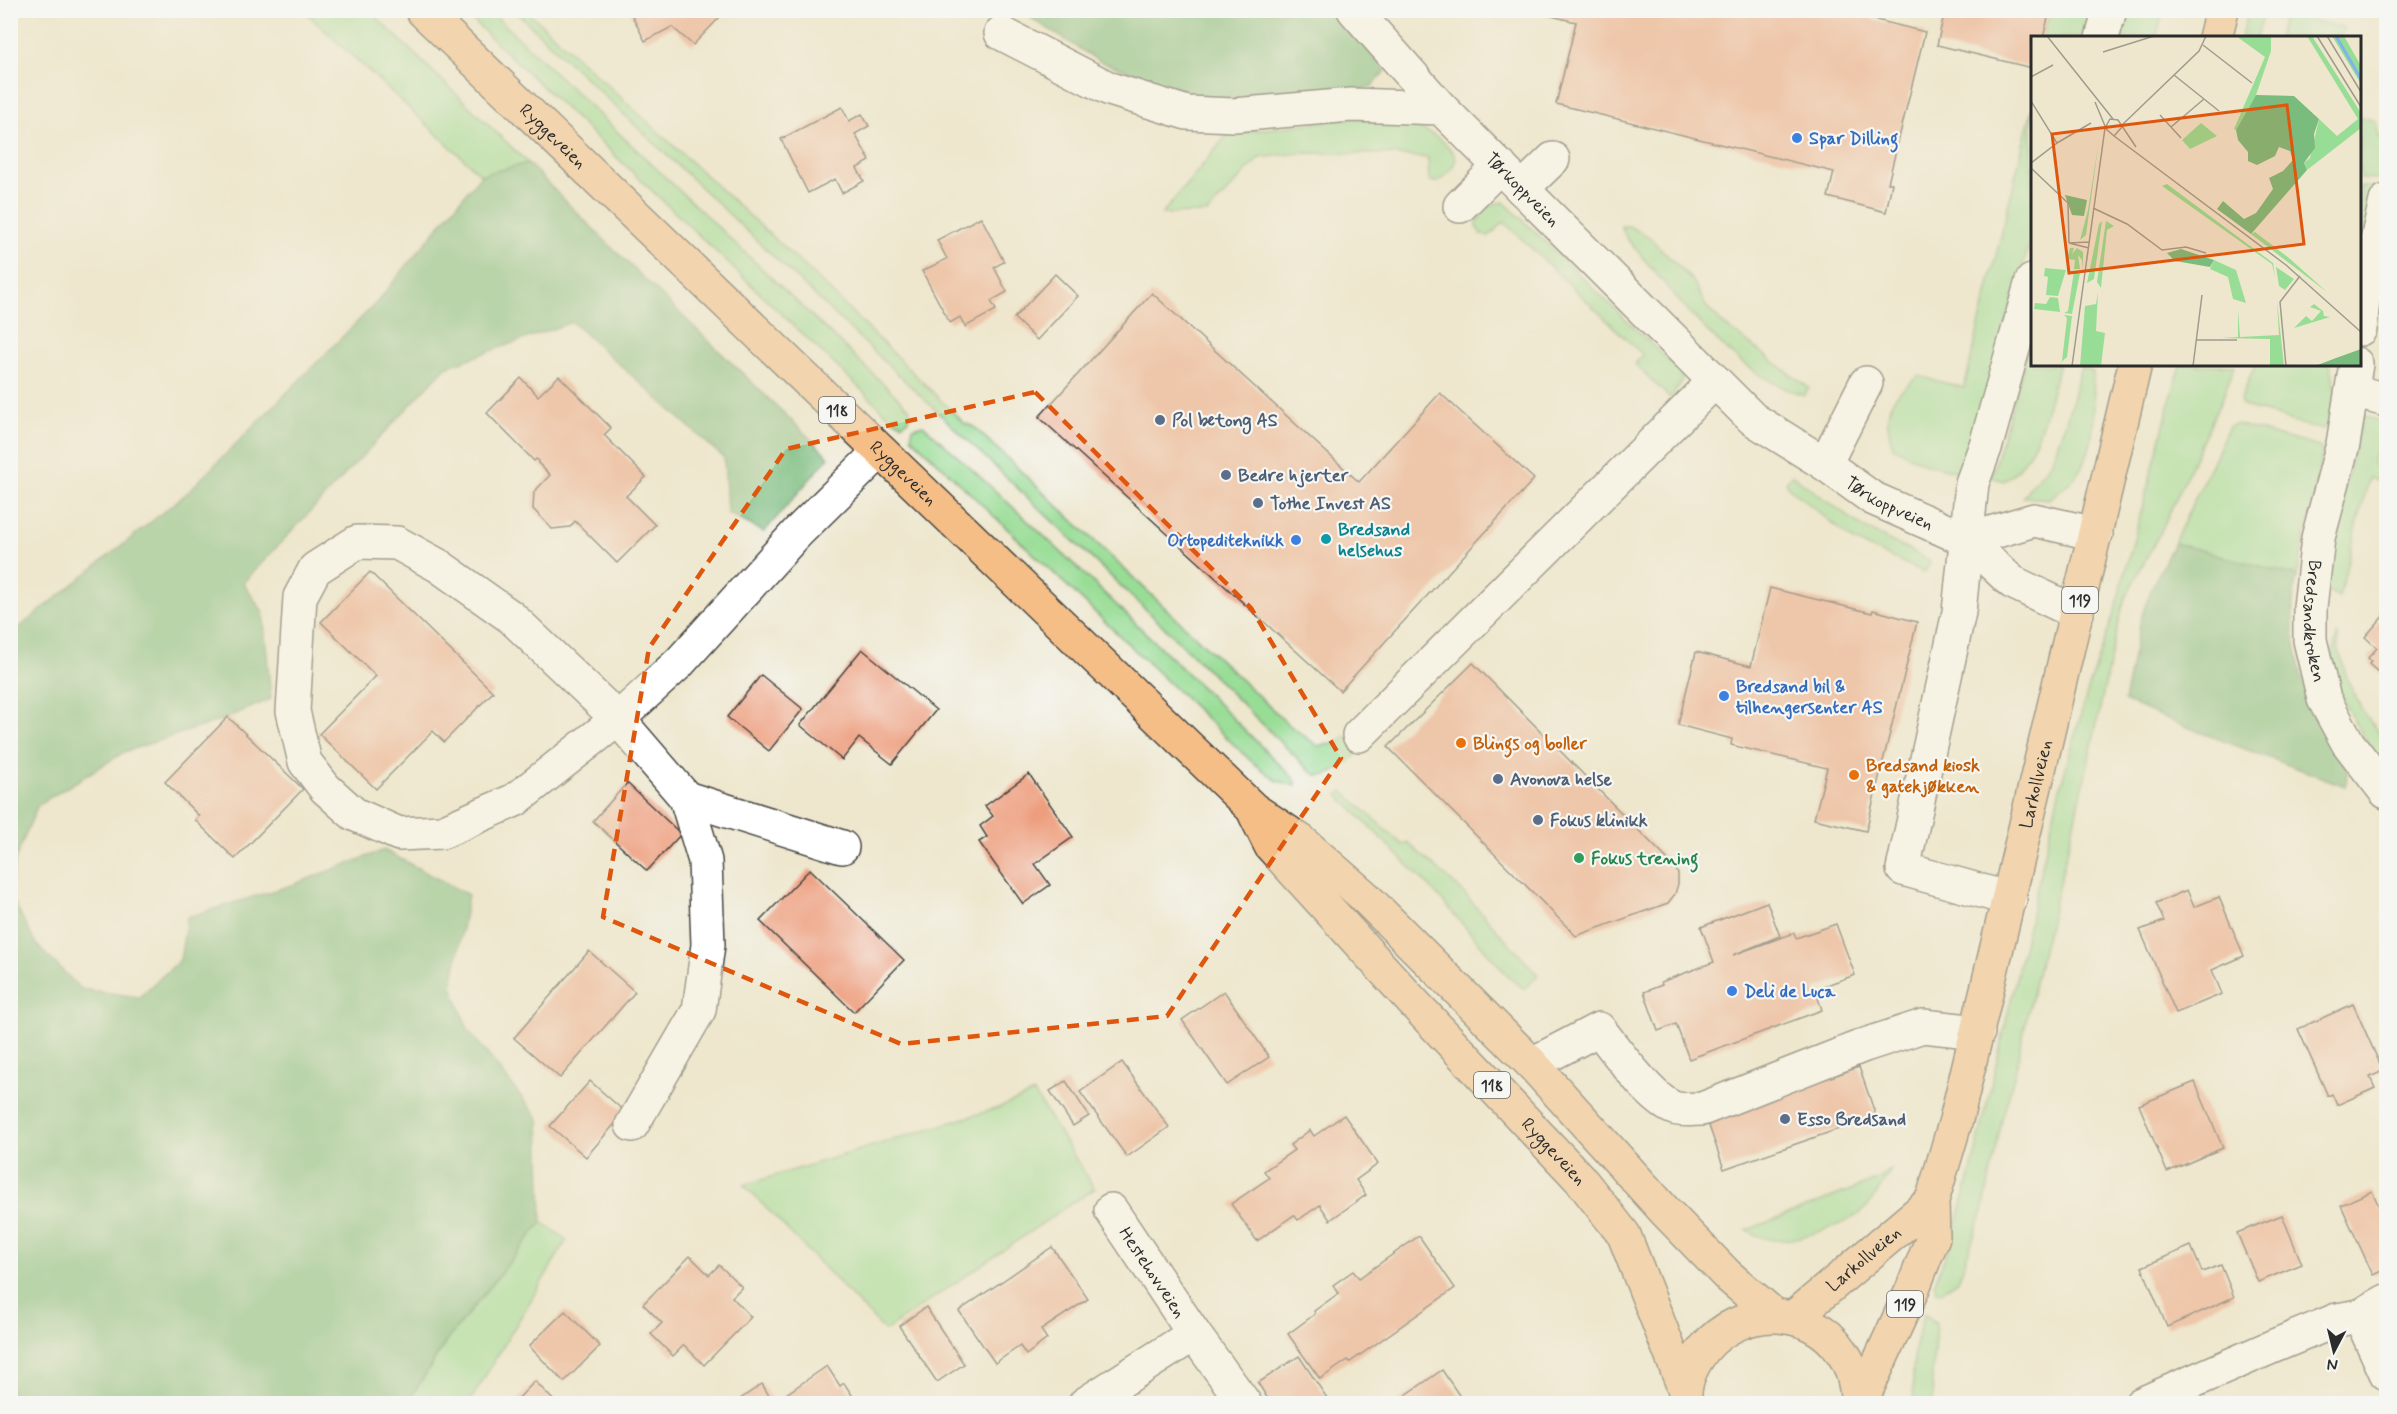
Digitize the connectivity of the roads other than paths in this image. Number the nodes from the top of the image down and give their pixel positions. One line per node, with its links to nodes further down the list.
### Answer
1 (422, 10): 20 (main road, Ryggeveien / 118)
2 (1354, 10): 8 (street, Tørkoppveien)
3 (2110, 10): 6 (street)
4 (2222, 10): 7 (main road)
5 (1001, 33): 8 (street)
6 (2103, 36)
7 (2216, 36)
8 (1441, 108): 10 (street, Tørkoppveien)
9 (1553, 159): 10 (street)
10 (1511, 177): 12 (street); 17 (street, Tørkoppveien)
11 (2386, 201): 14 (street)
12 (1460, 206)
13 (2031, 284): 23 (street)
14 (2361, 303)
15 (2135, 366): 22 (main road, Larkollveien / 119)
16 (2354, 378): 19 (street); 27 (street, Bredsandkroken)
17 (1714, 381): 21 (street, Tørkoppveien); 26 (street)
18 (1866, 383): 21 (street)
19 (2386, 400)
20 (880, 451): 25 (street); 29 (main road, Ryggeveien / 118)
21 (1825, 465): 23 (street, Tørkoppveien)
22 (2096, 534): 23 (street); 24 (main road, Larkollveien / 119)
23 (1967, 540): 24 (street, Tørkoppveien); 31 (street)
24 (2077, 613): 31 (main road, Larkollveien / 119)
25 (618, 719): 25 (street); 28 (street)
26 (1359, 735)
27 (2386, 792)
28 (686, 798): 30 (street); 34 (street)
29 (1253, 809): 33 (main road, Ryggeveien / 118); 41 (main road, Ryggeveien / 118)
30 (842, 847)
31 (2010, 899): 32 (main road, Larkollveien / 119)
32 (1978, 1032): 33 (street); 35 (main road, Larkollveien / 119)
33 (1532, 1064): 38 (main road, Ryggeveien / 118)
34 (632, 1125)
35 (1932, 1201): 38 (main road, Larkollveien); 44 (main road, Larkollveien / 119)
36 (1111, 1210): 39 (street, Hestehovveien)
37 (2373, 1308): 40 (street); 45 (street)
38 (1783, 1316): 41 (main road, 118); 44 (main road, 118)
39 (1194, 1334): 42 (street, Hestehovveien); 43 (street, Hestehovveien)
40 (2386, 1373)
41 (1685, 1397)
42 (1085, 1404)
43 (1245, 1404)
44 (1859, 1404)
45 (2141, 1404)

